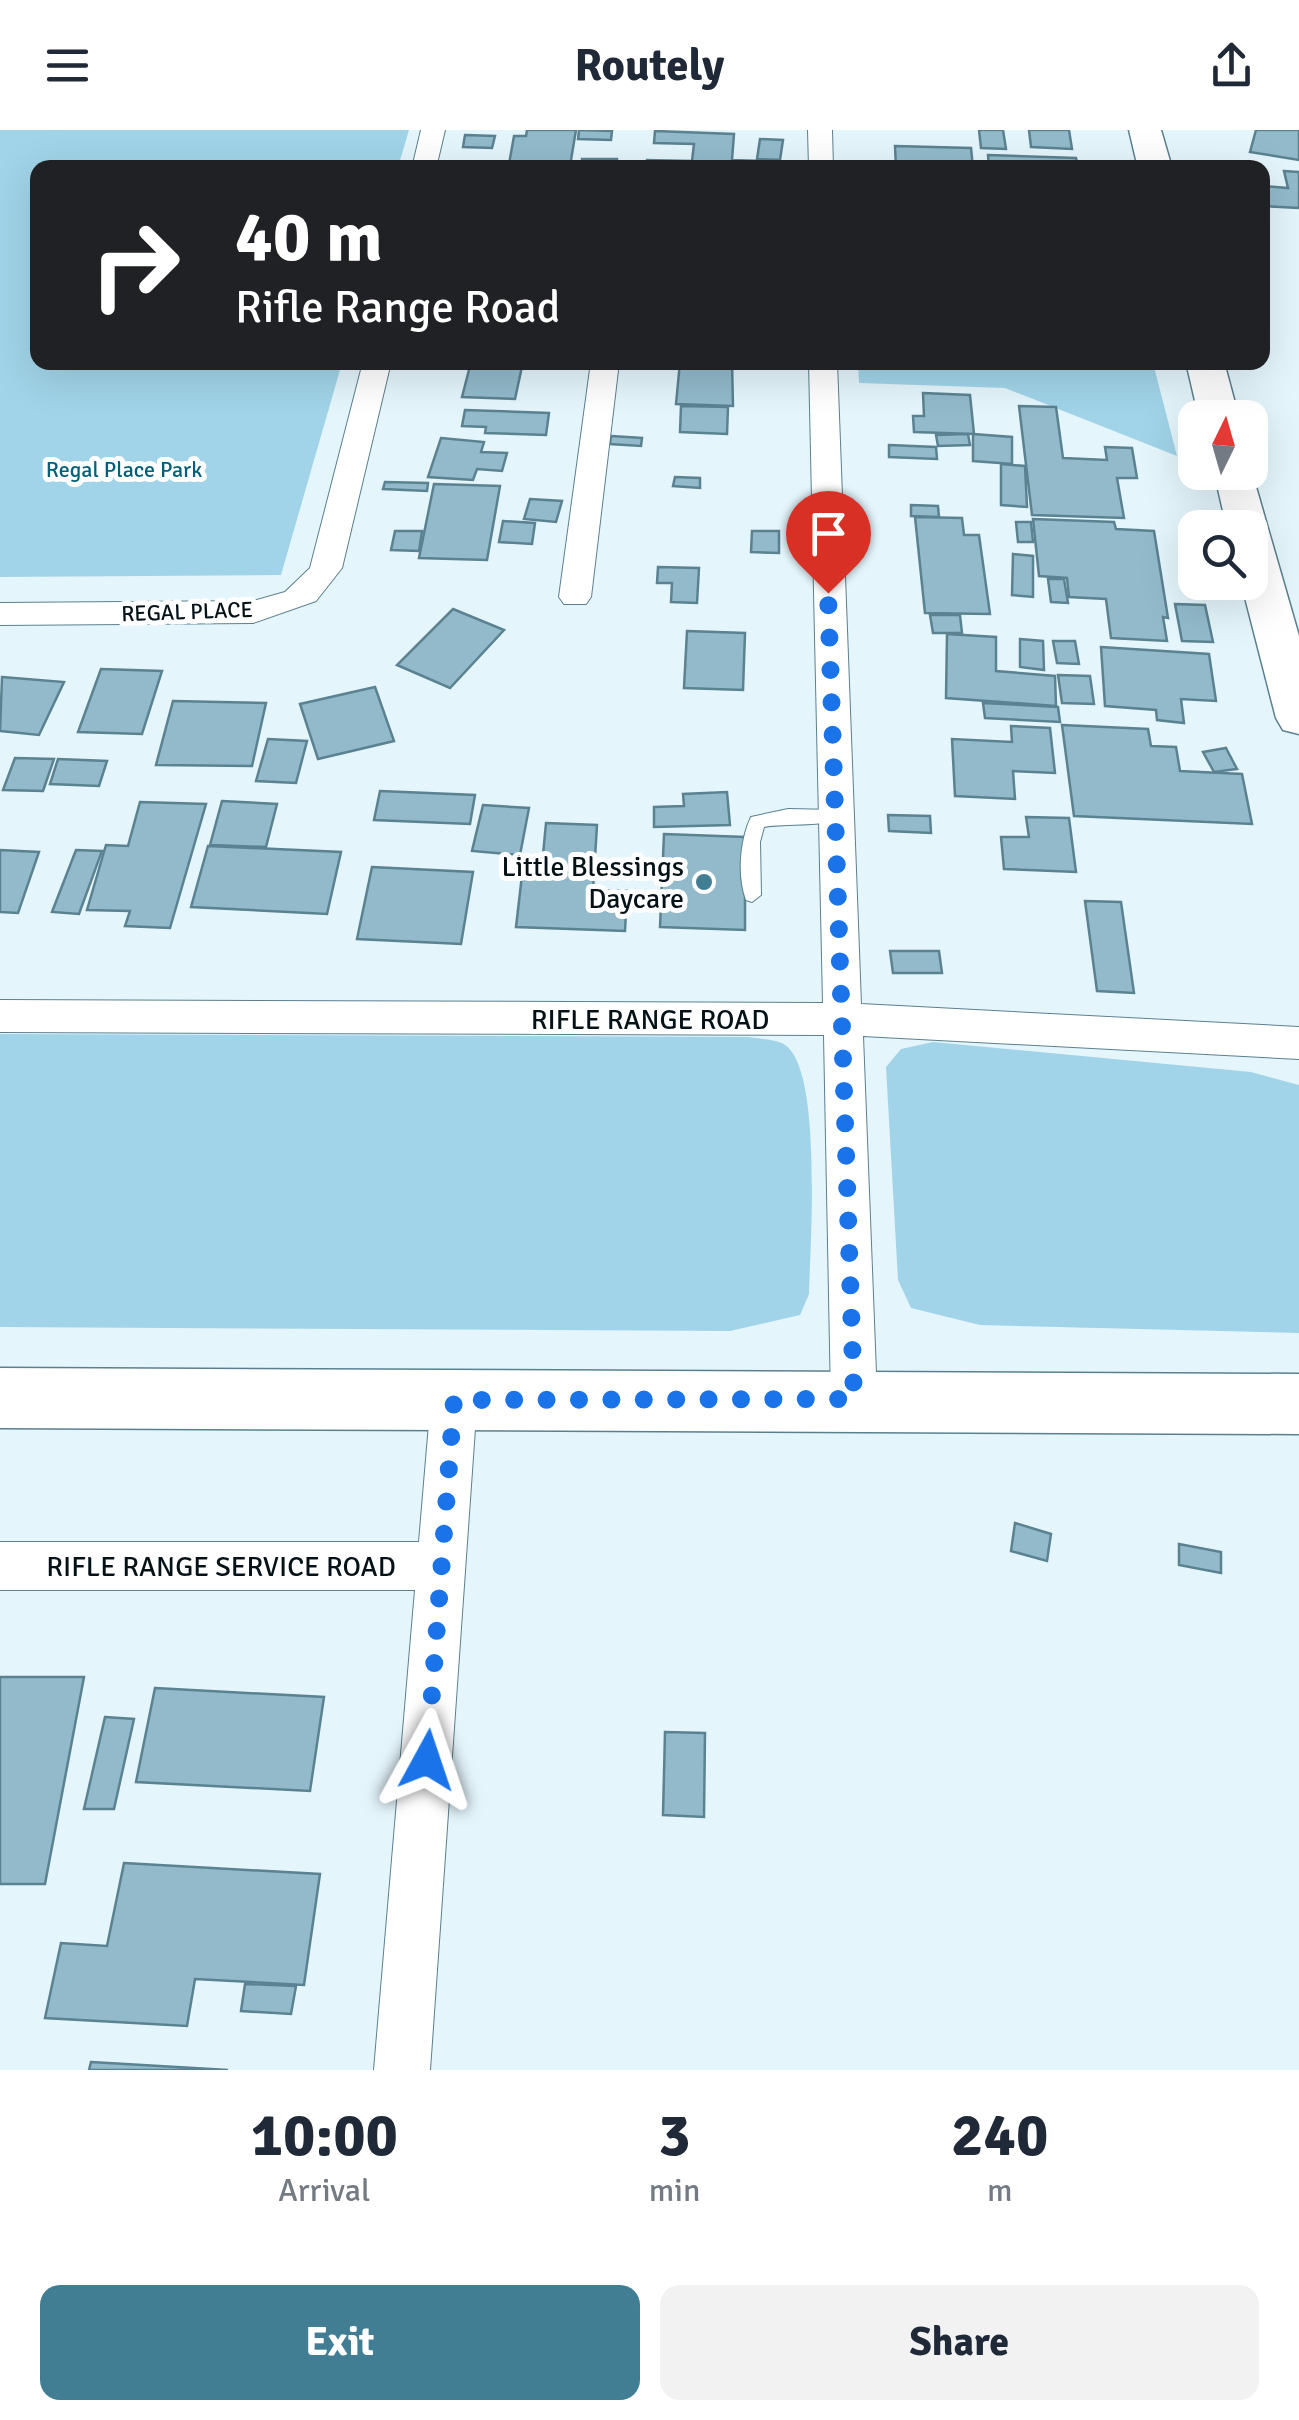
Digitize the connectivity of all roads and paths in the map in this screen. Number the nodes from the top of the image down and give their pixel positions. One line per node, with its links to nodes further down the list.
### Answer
1 (433, 130): 4 (street)
2 (820, 130): 5 (street)
3 (1145, 130): 6 (main road)
4 (426, 160)
5 (820, 160)
6 (1153, 160)
7 (376, 370): 14 (street, REGAL PLACE)
8 (604, 370): 12 (street)
9 (823, 370): 16 (street)
10 (1207, 370): 11 (main road)
11 (1215, 400)
12 (575, 597)
13 (1267, 600): 15 (main road)
14 (0, 614)
15 (1299, 718)
16 (834, 816): 17 (lane); 19 (street)
17 (752, 895)
18 (0, 1016): 19 (street, RIFLE RANGE ROAD)
19 (840, 1020): 20 (street, RIFLE RANGE ROAD); 22 (street)
20 (1299, 1043)
21 (0, 1398): 23 (main road)
22 (854, 1399): 23 (main road); 24 (main road)
23 (454, 1400): 26 (street)
24 (1299, 1404)
25 (0, 1566): 26 (street, RIFLE RANGE SERVICE ROAD)
26 (442, 1566): 27 (street)
27 (402, 2070)

